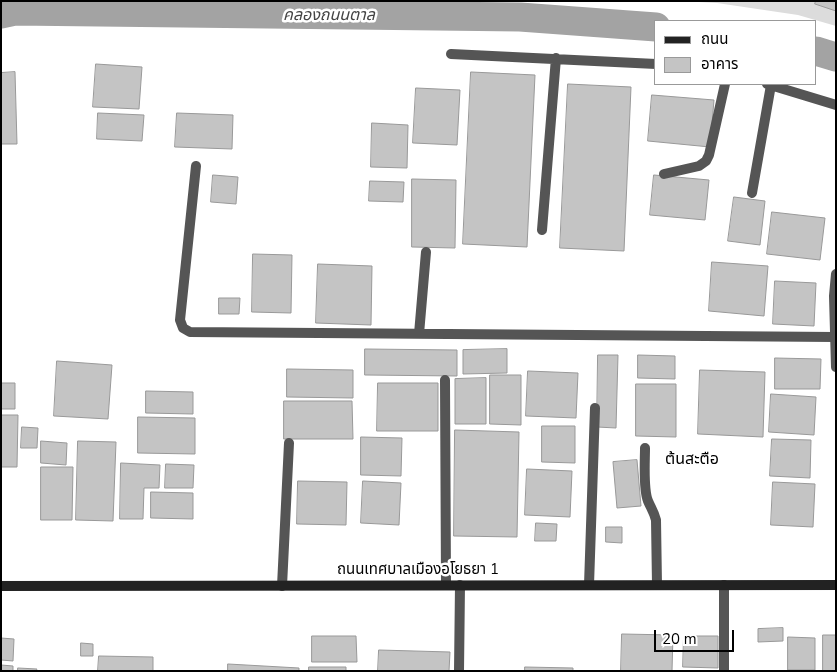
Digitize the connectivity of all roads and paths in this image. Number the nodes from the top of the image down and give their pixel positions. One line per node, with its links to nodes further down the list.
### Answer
1 (451, 54): 2 (street)
2 (556, 58): 3 (street); 11 (street)
3 (654, 64)
4 (725, 85): 9 (street)
5 (769, 85): 10 (street)
6 (772, 85): 7 (street)
7 (836, 105)
8 (196, 166): 14 (street)
9 (664, 174)
10 (752, 193)
11 (542, 230)
12 (426, 252): 14 (street)
13 (836, 274): 15 (street)
14 (419, 334): 15 (street)
15 (835, 337): 16 (street)
16 (836, 366)
17 (445, 380): 21 (street)
18 (595, 408): 23 (street)
19 (289, 442): 28 (street)
20 (645, 448): 24 (street)
21 (446, 585): 22 (main road, ถนนเทศบาลเมืองอโยธยา 1); 28 (main road, ถนนเทศบาลเมืองอโยธยา 1)
22 (460, 585): 23 (main road, ถนนเทศบาลเมืองอโยธยา 1); 29 (street)
23 (589, 585): 24 (main road, ถนนเทศบาลเมืองอโยธยา 1)
24 (657, 585): 25 (main road, ถนนเทศบาลเมืองอโยธยา 1)
25 (724, 585): 26 (main road, ถนนเทศบาลเมืองอโยธยา 1); 30 (street)
26 (836, 585)
27 (1, 586): 28 (main road, ถนนเทศบาลเมืองอโยธยา 1)
28 (282, 586)
29 (459, 671)
30 (724, 671)

